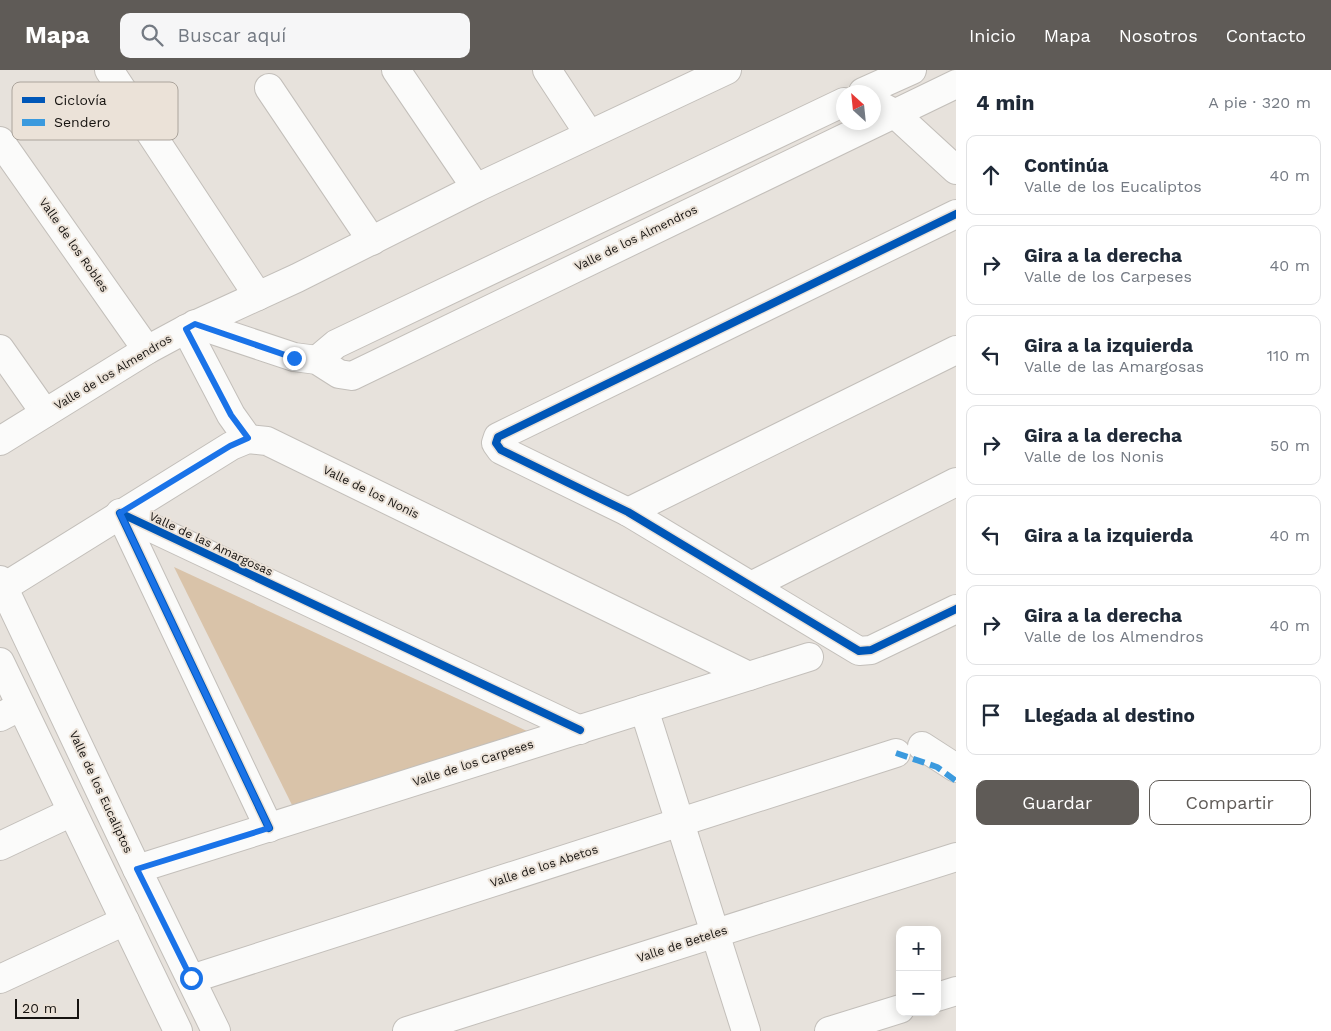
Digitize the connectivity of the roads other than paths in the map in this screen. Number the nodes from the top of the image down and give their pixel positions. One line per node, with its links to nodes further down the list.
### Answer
1 (109, 70): 6 (street)
2 (396, 70): 16 (street)
3 (547, 70): 12 (street)
4 (727, 70): 12 (street)
5 (912, 70): 8 (street)
6 (117, 82)
7 (956, 84): 11 (street, Valle de los Almendros)
8 (879, 85)
9 (269, 88): 18 (street)
10 (836, 106): 24 (street)
11 (884, 107): 15 (street); 24 (street, Valle de los Almendros)
12 (589, 134): 16 (street)
13 (155, 140): 19 (street)
14 (0, 141): 22 (street, Valle de los Robles)
15 (956, 170)
16 (476, 188): 18 (street)
17 (956, 214): 29 (street)
18 (372, 240): 19 (street)
19 (258, 296): 20 (street)
20 (191, 326): 22 (street, Valle de los Almendros); 24 (street, Valle de los Almendros); 26 (street)
21 (0, 348): 25 (street)
22 (148, 350): 25 (street, Valle de los Almendros)
23 (956, 350): 29 (street)
24 (317, 360)
25 (45, 413): 27 (street, Valle de los Almendros)
26 (248, 438): 30 (street); 36 (street, Valle de los Nonis)
27 (0, 441)
28 (956, 482): 32 (street)
29 (628, 512): 32 (street)
30 (120, 513): 31 (street); 39 (street, Valle de las Amargosas); 43 (street)
31 (2, 583): 46 (street, Valle de los Eucaliptos)
32 (751, 586): 33 (street)
33 (956, 609)
34 (808, 657): 36 (street, Valle de los Carpeses)
35 (0, 662): 38 (street)
36 (749, 676): 37 (street, Valle de los Carpeses)
37 (644, 709): 39 (street, Valle de los Carpeses); 42 (street)
38 (10, 711): 41 (street)
39 (580, 730): 43 (street, Valle de los Carpeses)
40 (934, 755): 42 (street, Valle de los Abetos)
41 (72, 812): 44 (street); 47 (street)
42 (680, 822): 48 (street); 49 (street, Valle de los Abetos)
43 (269, 828): 46 (street, Valle de los Carpeses)
44 (0, 846)
45 (956, 857): 48 (street, Valle de Beteles)
46 (137, 869): 49 (street, Valle de los Eucaliptos)
47 (125, 921): 50 (street); 54 (street)
48 (715, 934): 56 (street, Valle de Beteles); 57 (street)
49 (191, 978): 55 (street, Valle de los Eucaliptos)
50 (0, 980)
51 (956, 991): 52 (street)
52 (941, 996)
53 (896, 1009): 58 (street)
54 (171, 1028)
55 (216, 1031)
56 (407, 1031)
57 (746, 1031)
58 (829, 1031)

